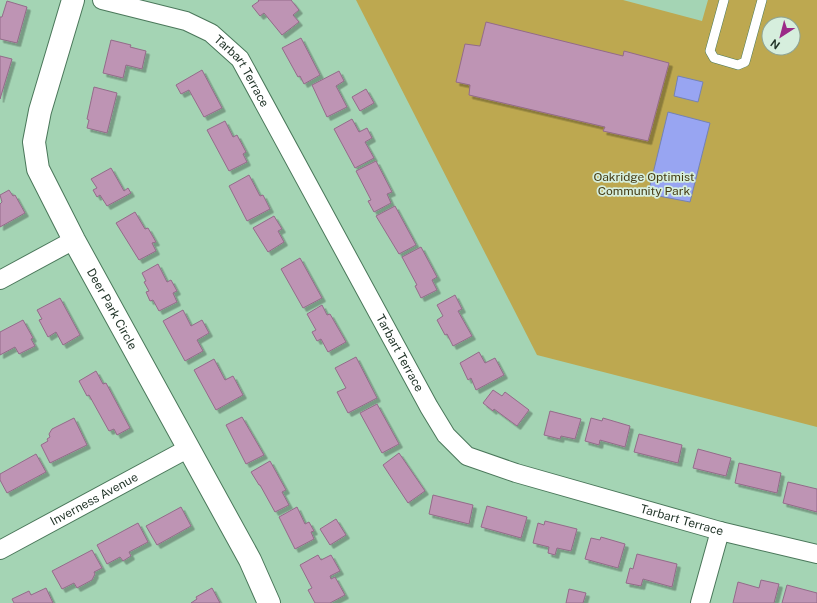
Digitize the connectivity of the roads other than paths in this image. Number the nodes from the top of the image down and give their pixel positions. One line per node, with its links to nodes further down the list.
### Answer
1 (73, 0): 5 (street, Deer Park Circle)
2 (102, 0): 8 (street, Tarbart Terrace)
3 (724, 0): 4 (lane)
4 (762, 0)
5 (74, 240): 6 (street); 7 (street, Deer Park Circle)
6 (0, 280)
7 (189, 448): 9 (street, Inverness Avenue); 11 (street, Deer Park Circle)
8 (720, 531): 10 (street, Tarbart Terrace); 12 (street)
9 (0, 550)
10 (817, 554)
11 (269, 603)
12 (700, 603)

